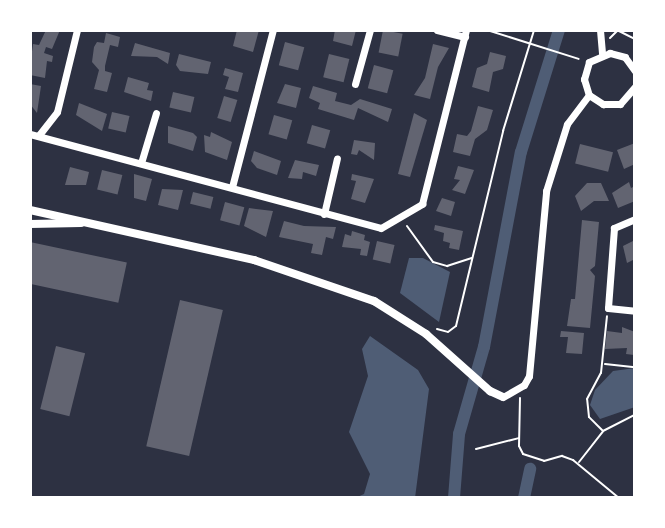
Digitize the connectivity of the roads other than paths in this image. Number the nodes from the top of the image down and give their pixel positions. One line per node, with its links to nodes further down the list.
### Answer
1 (78, 30): 14 (street)
2 (273, 30): 17 (street)
3 (370, 30): 9 (street)
4 (437, 30): 6 (street)
5 (600, 30): 7 (street)
6 (466, 33): 19 (street)
7 (602, 54): 8 (street); 11 (street)
8 (635, 71)
9 (355, 84)
10 (635, 87): 11 (street)
11 (589, 95): 24 (street)
12 (156, 113): 16 (street)
13 (30, 134): 14 (street)
14 (39, 135): 16 (street)
15 (337, 158): 19 (street)
16 (141, 163): 17 (street)
17 (232, 187): 19 (street)
18 (30, 210): 21 (street)
19 (324, 214)
20 (635, 219): 23 (street)
21 (94, 223): 22 (street); 24 (street)
22 (30, 224)
23 (635, 312)
24 (503, 397)

